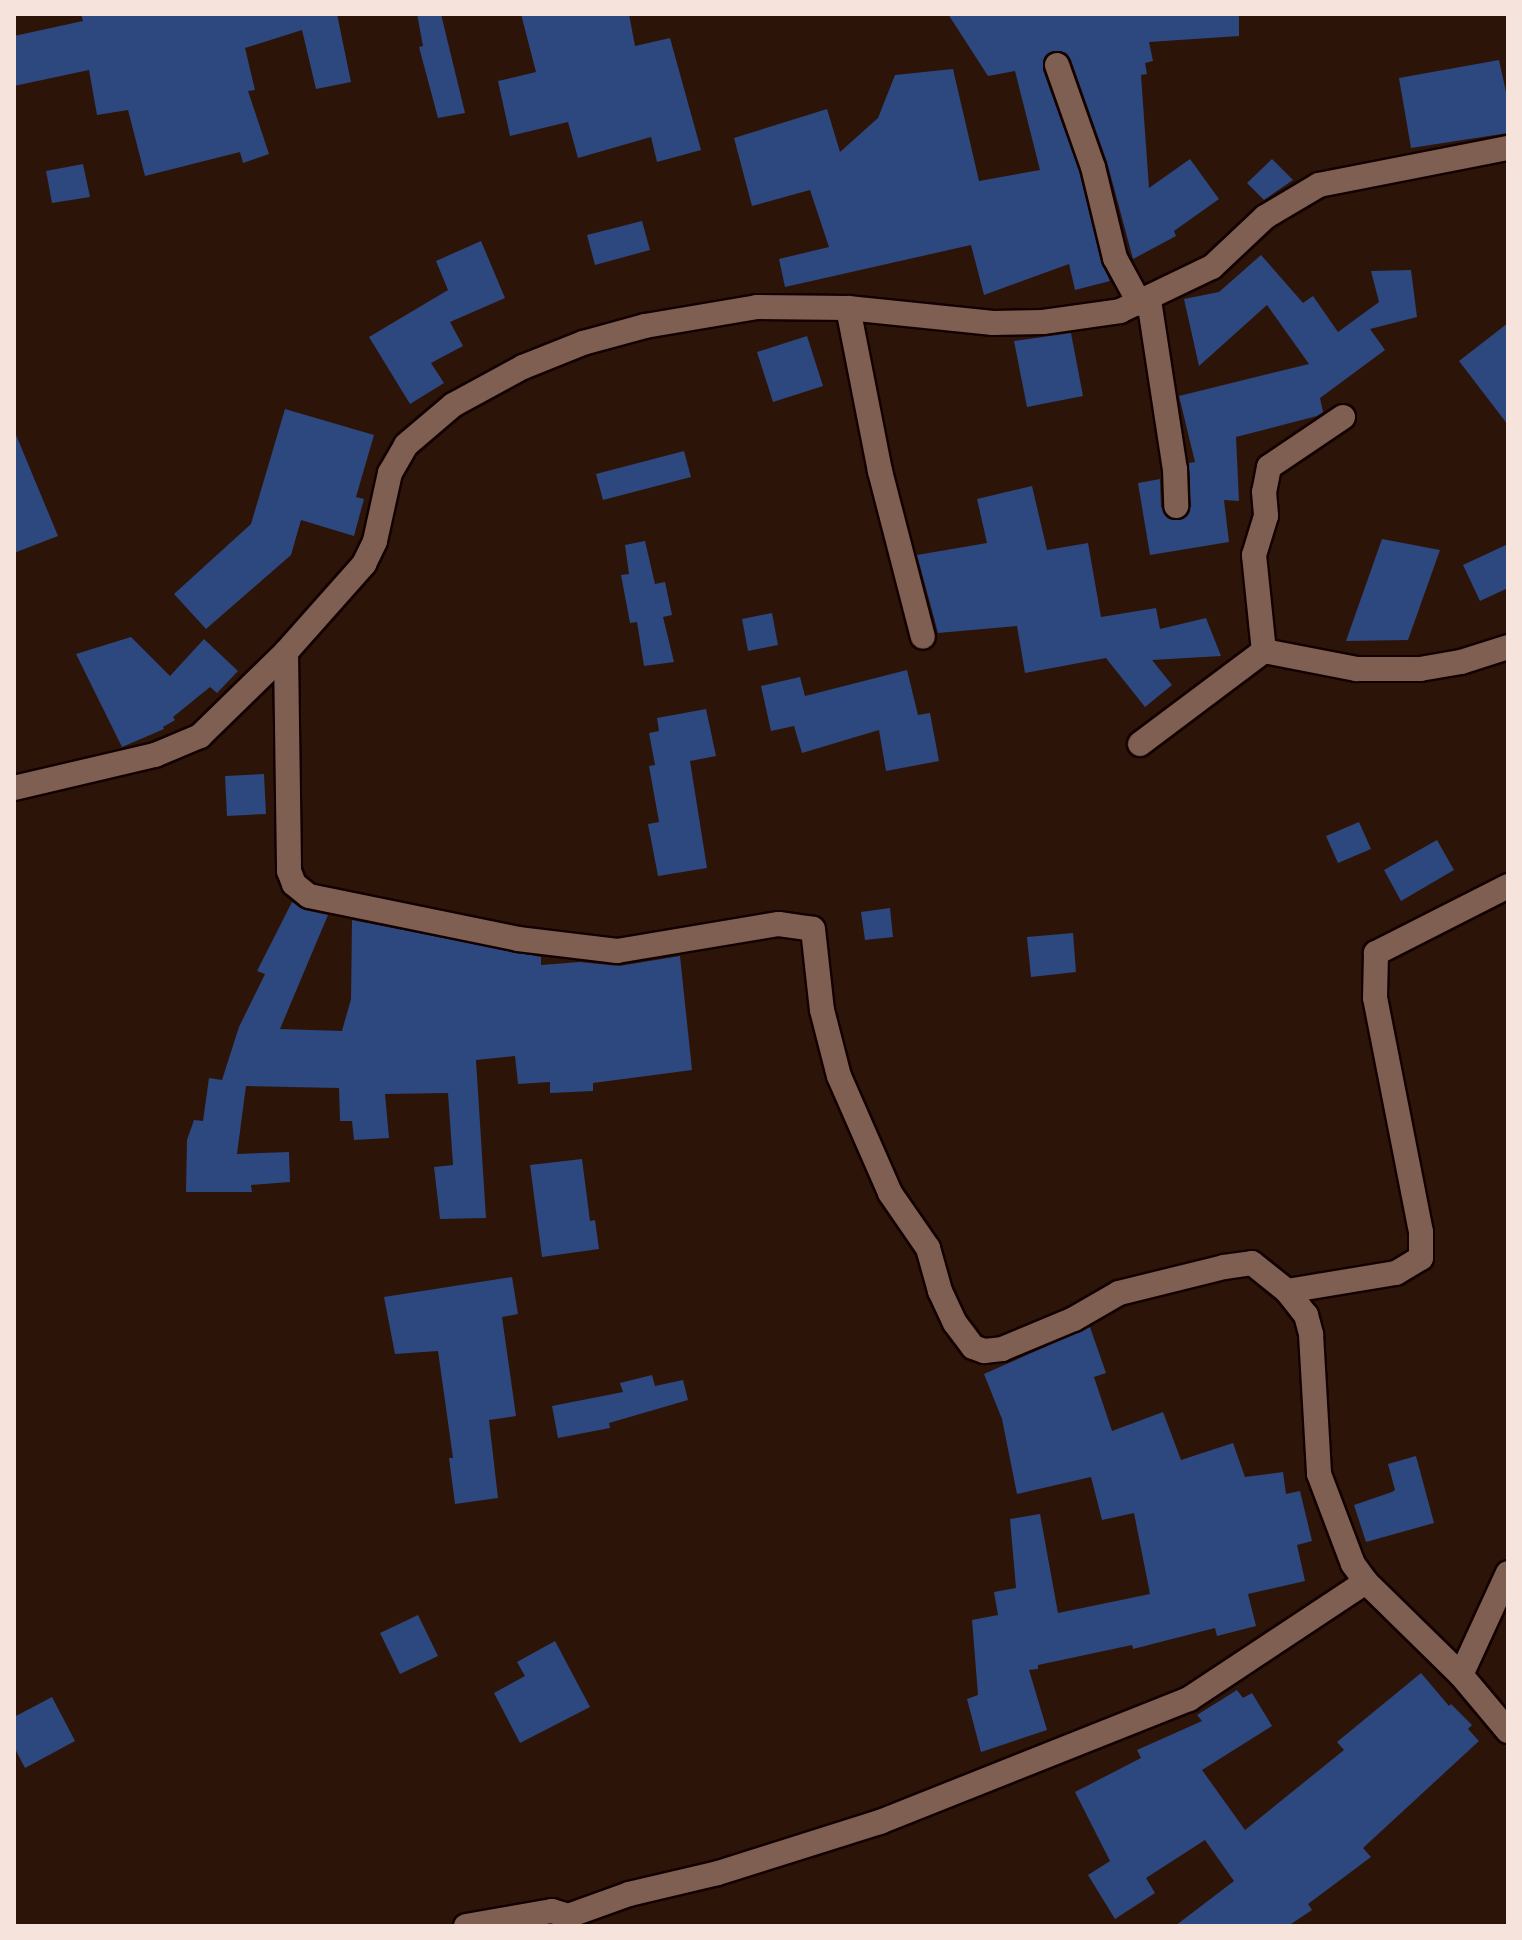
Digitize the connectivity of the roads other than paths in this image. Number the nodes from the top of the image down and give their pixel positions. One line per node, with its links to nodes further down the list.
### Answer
1 (1057, 65): 3 (street)
2 (1508, 148): 3 (street)
3 (1144, 302): 4 (street); 6 (street)
4 (848, 308): 7 (street); 10 (street)
5 (1343, 417): 9 (street)
6 (1176, 506)
7 (923, 637)
8 (1508, 647): 9 (street)
9 (1264, 651): 11 (street)
10 (286, 652): 12 (street); 14 (street)
11 (1140, 744)
12 (14, 788)
13 (1508, 886): 14 (street)
14 (1287, 1291): 16 (street)
15 (1508, 1573): 17 (street)
16 (1366, 1582): 17 (street); 19 (street)
17 (1461, 1675): 18 (street)
18 (1508, 1731)
19 (466, 1926)

